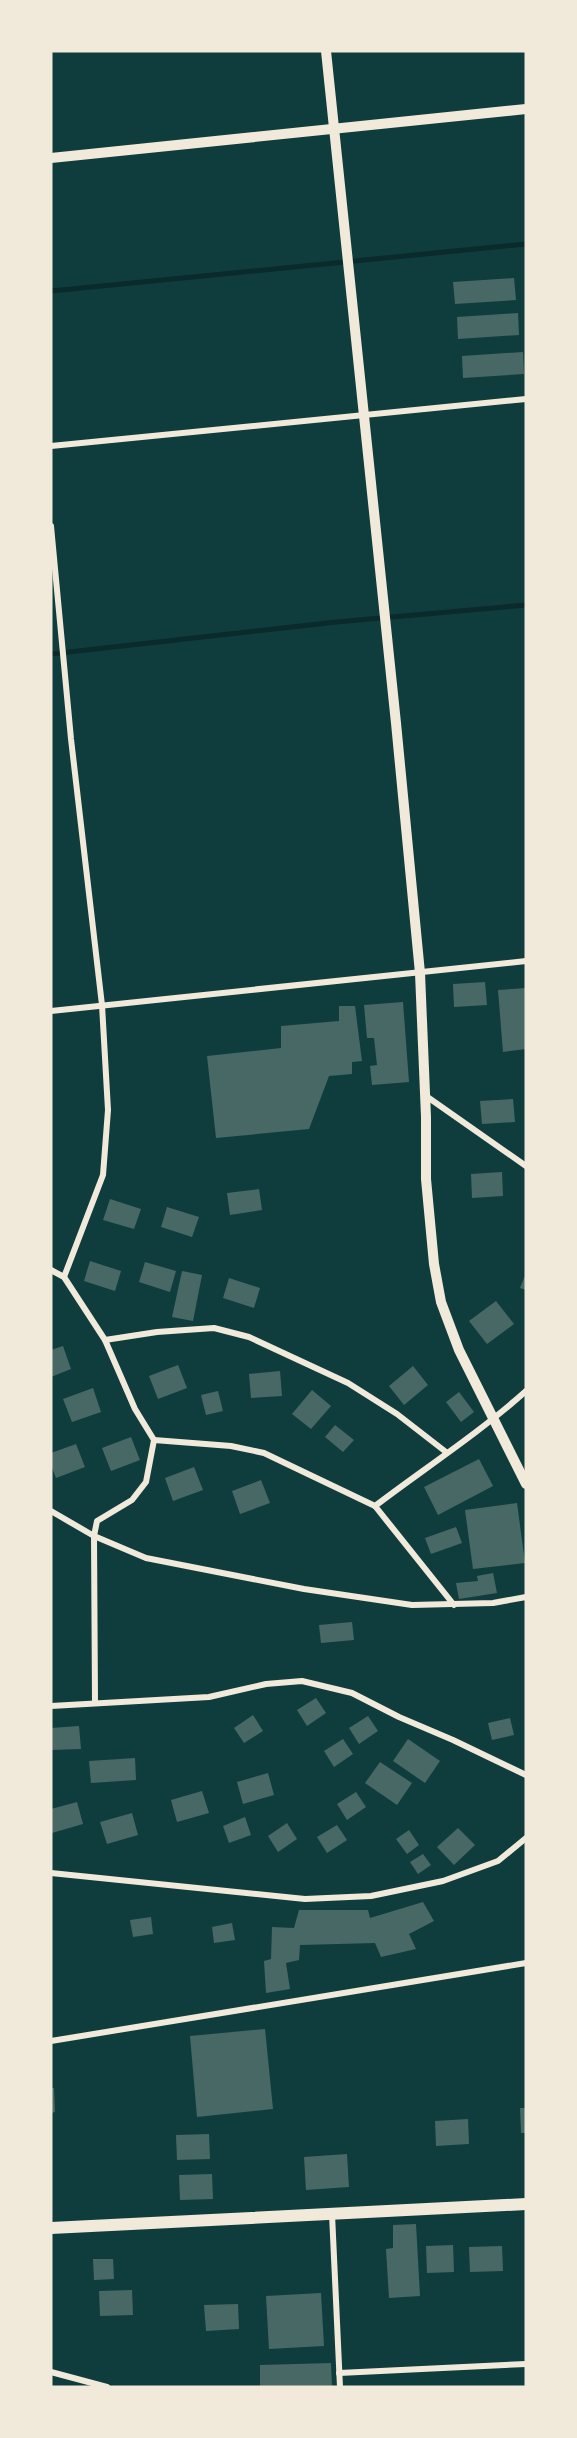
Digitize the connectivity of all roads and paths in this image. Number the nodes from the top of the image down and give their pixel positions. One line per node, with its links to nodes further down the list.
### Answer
1 (326, 51): 3 (street)
2 (526, 109): 3 (street)
3 (334, 129): 4 (street); 6 (street)
4 (51, 158)
5 (526, 399): 6 (street)
6 (363, 415): 7 (street); 10 (street)
7 (51, 446)
8 (51, 526): 11 (street)
9 (526, 961): 10 (street)
10 (420, 974): 11 (street); 13 (street)
11 (102, 1005): 12 (street); 16 (street)
12 (51, 1011)
13 (424, 1095): 14 (street); 19 (street)
14 (526, 1166)
15 (51, 1270): 16 (street)
16 (64, 1277): 17 (street)
17 (105, 1340): 20 (street); 21 (street)
18 (526, 1391): 19 (street)
19 (494, 1419): 21 (street); 22 (street)
20 (154, 1440): 23 (street); 25 (street)
21 (446, 1452): 23 (street)
22 (526, 1484)
23 (375, 1506): 27 (street)
24 (51, 1511): 25 (street)
25 (94, 1536): 27 (street); 28 (street)
26 (526, 1597): 27 (street)
27 (454, 1605)
28 (95, 1703): 29 (street); 30 (street)
29 (51, 1706)
30 (526, 1775)
31 (526, 1838): 32 (street)
32 (51, 1874)
33 (526, 1963): 34 (street)
34 (51, 2041)
35 (526, 2204): 36 (main road)
36 (332, 2213): 37 (main road); 40 (street)
37 (51, 2228)
38 (526, 2364): 40 (street)
39 (51, 2372): 41 (street)
40 (339, 2373): 42 (street)
41 (107, 2387)
42 (340, 2387)

